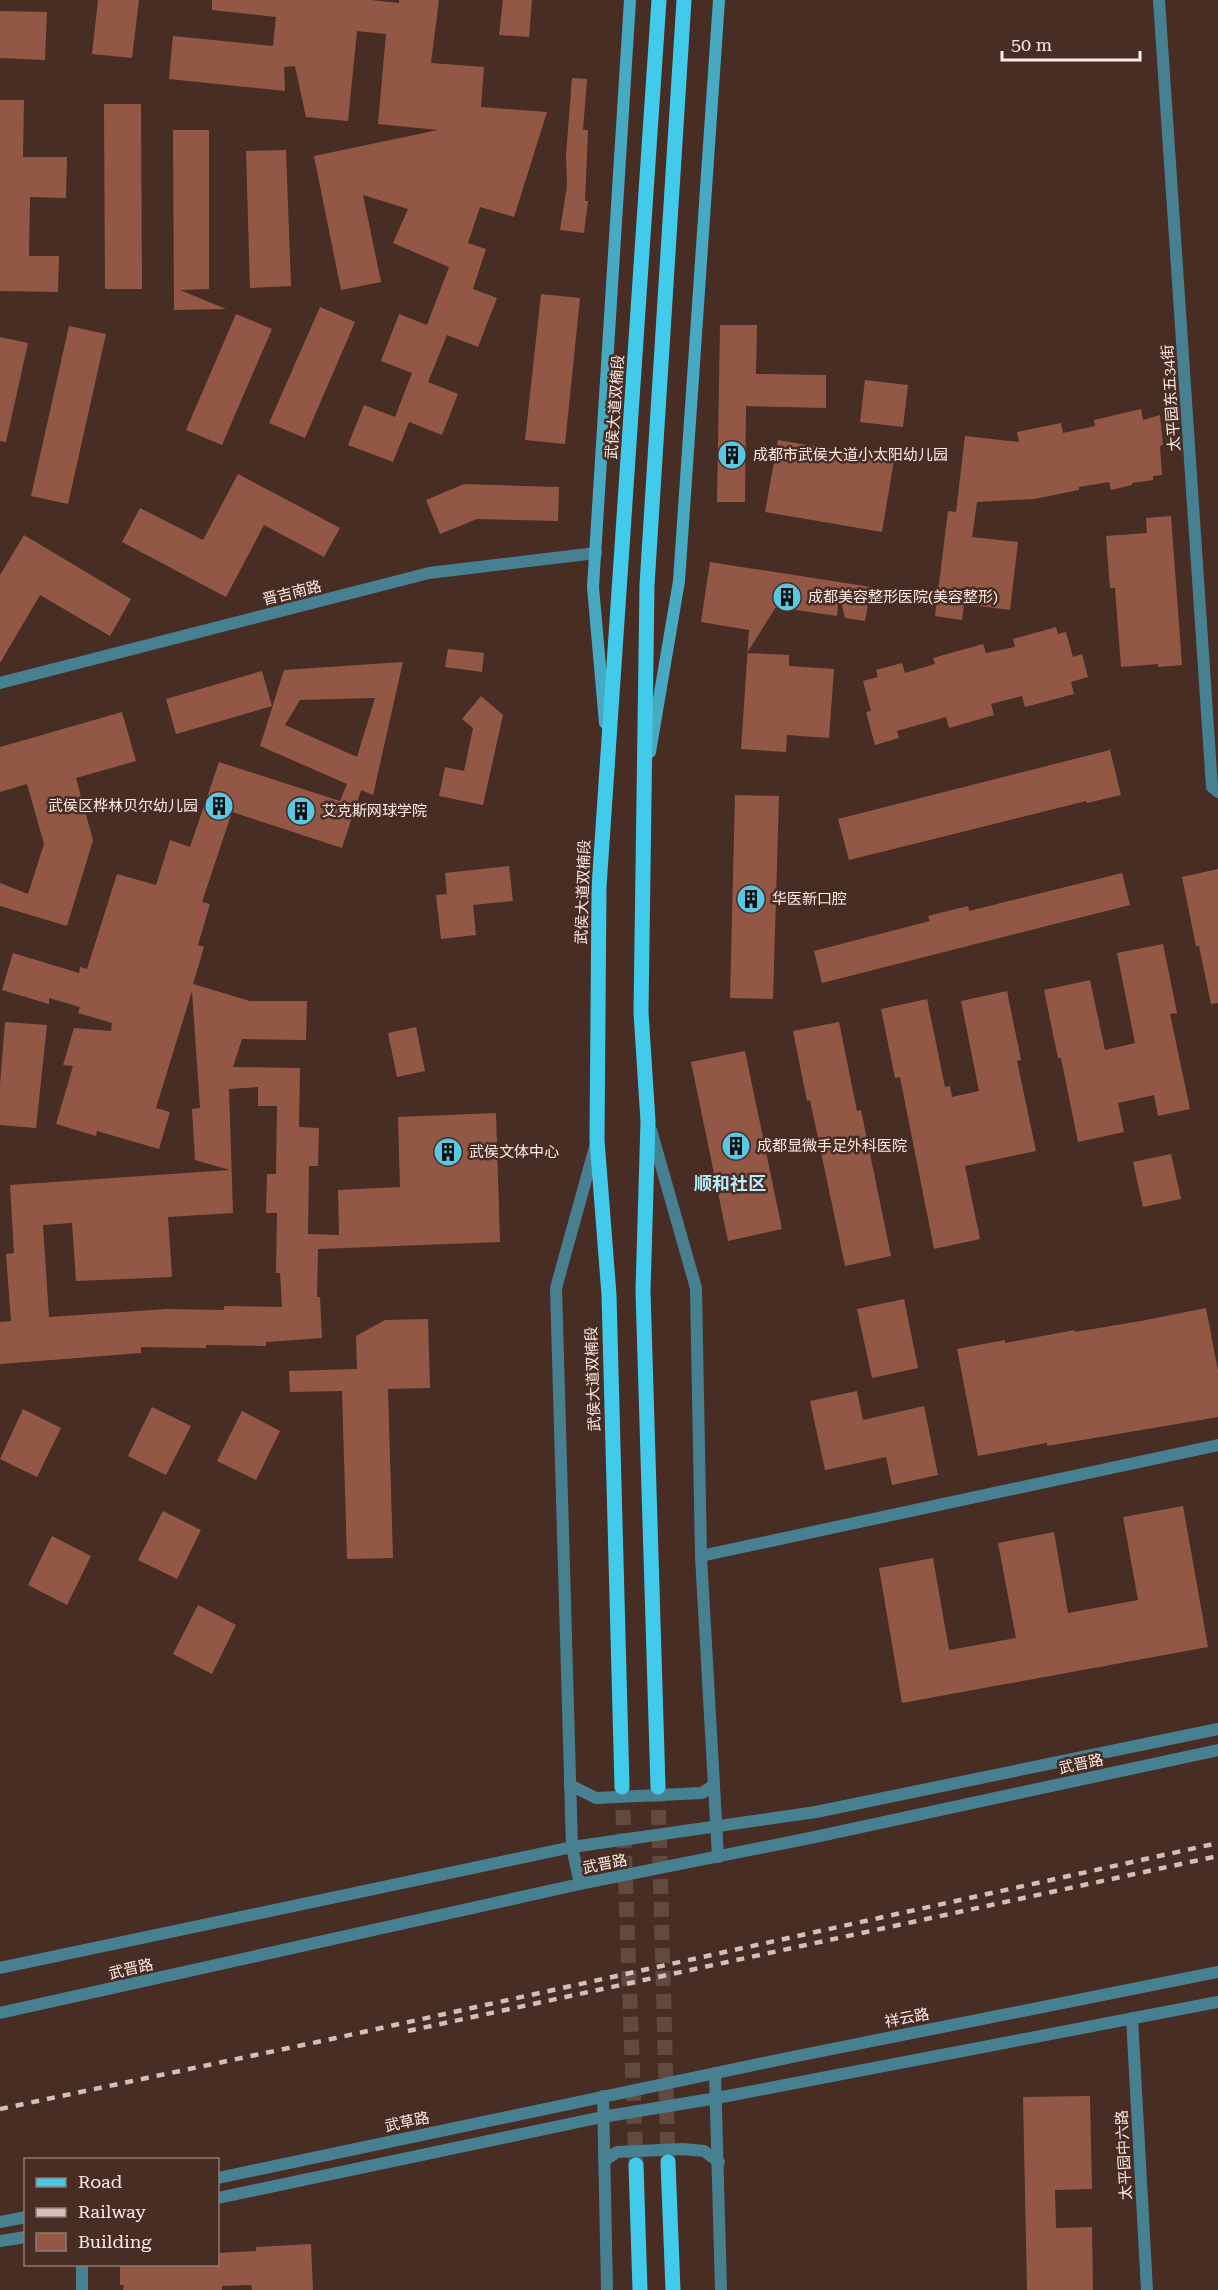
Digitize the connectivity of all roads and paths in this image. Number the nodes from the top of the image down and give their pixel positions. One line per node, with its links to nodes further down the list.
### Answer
1 (630, 0): 6 (main road)
2 (659, 0): 8 (main road, 武侯大道双楠段)
3 (684, 0): 9 (main road)
4 (718, 0): 9 (main road)
5 (1159, 0): 10 (street, 太平园东五34街)
6 (596, 553): 7 (street, 晋吉南路); 8 (main road)
7 (0, 683)
8 (608, 762): 12 (main road, 武侯大道双楠段)
9 (644, 786): 11 (main road)
10 (1218, 792)
11 (648, 1122): 14 (street); 20 (main road)
12 (597, 1140): 17 (street); 19 (main road, 武侯大道双楠段)
13 (1218, 1445): 14 (street)
14 (701, 1556): 18 (street)
15 (1218, 1729): 21 (street, 武晋路)
16 (1218, 1750): 23 (street, 武晋路)
17 (570, 1785): 18 (street); 22 (street)
18 (714, 1785): 21 (street)
19 (622, 1787)
20 (658, 1787)
21 (715, 1825): 22 (street, 武晋路); 23 (street)
22 (572, 1847): 24 (street); 25 (street, 武晋路)
23 (718, 1857): 24 (street, 武晋路)
24 (580, 1884): 28 (street, 武晋路)
25 (0, 1968)
26 (1218, 1972): 30 (street, 祥云路)
27 (1218, 2002): 29 (street)
28 (0, 2013)
29 (1132, 2018): 32 (street); 50 (street, 太平园中六路)
30 (715, 2073): 31 (street, 祥云路); 32 (street)
31 (603, 2096): 33 (street); 38 (street, 武草路)
32 (717, 2098): 33 (street); 36 (street)
33 (602, 2117): 34 (street); 39 (street)
34 (604, 2161): 36 (street); 46 (street)
35 (668, 2162): 48 (main road)
36 (719, 2162): 49 (street)
37 (636, 2165): 47 (main road)
38 (219, 2178)
39 (219, 2198)
40 (24, 2217): 41 (street)
41 (0, 2222)
42 (24, 2237): 43 (street)
43 (0, 2241)
44 (82, 2266): 45 (street)
45 (82, 2290)
46 (607, 2290)
47 (640, 2290)
48 (672, 2290)
49 (721, 2290)
50 (1147, 2290)

